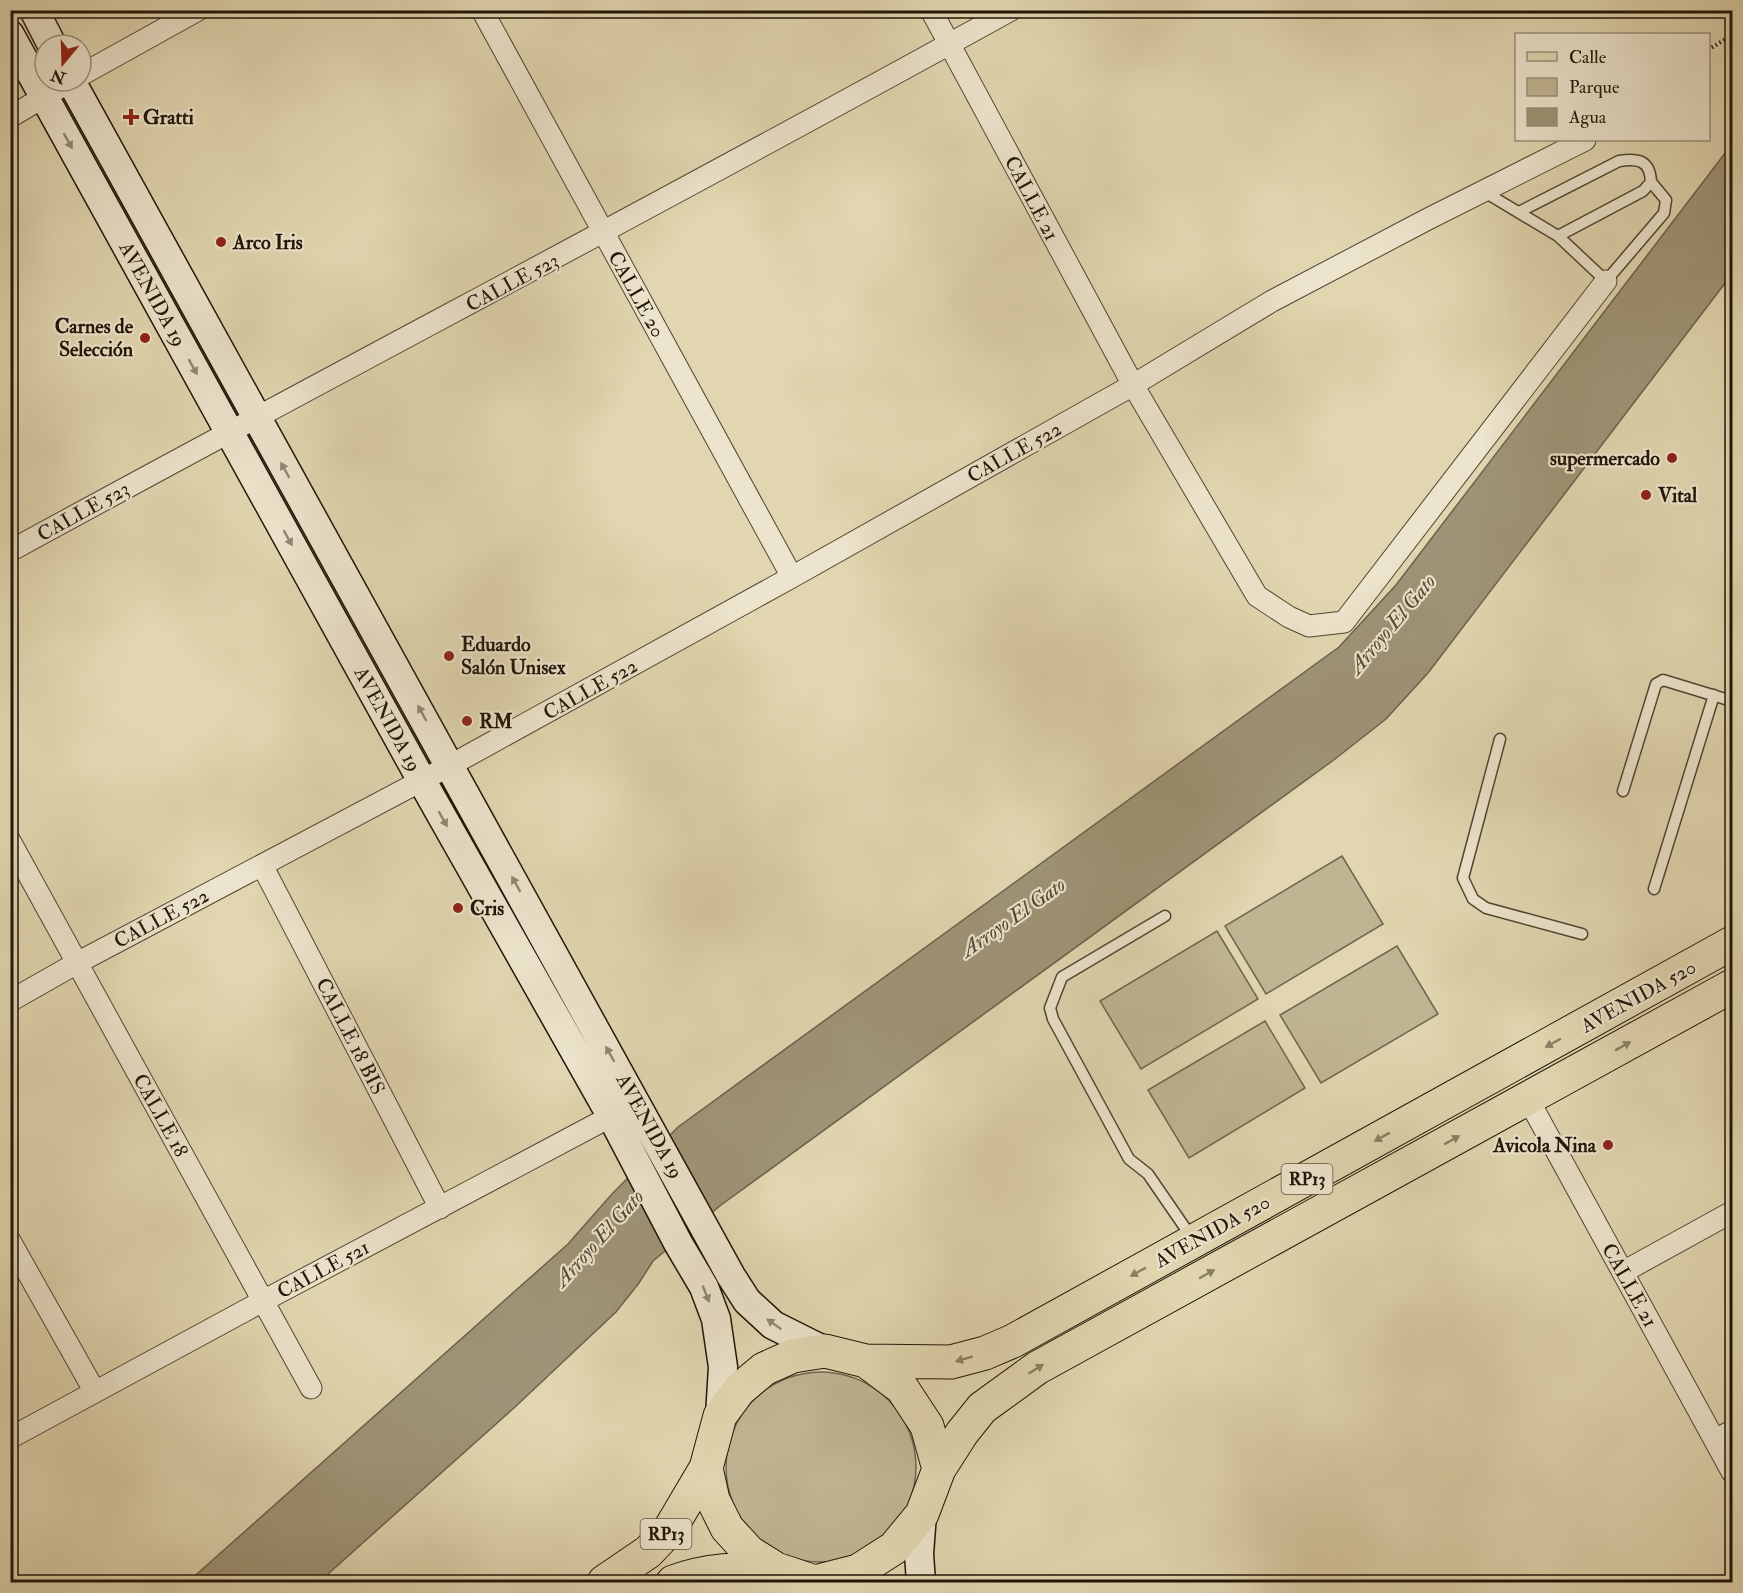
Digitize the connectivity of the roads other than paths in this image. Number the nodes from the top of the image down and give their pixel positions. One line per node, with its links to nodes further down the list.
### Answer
1 (34, 10): 6 (main road)
2 (198, 10): 9 (street)
3 (482, 10): 18 (street, CALLE 20)
4 (931, 10): 8 (street, CALLE 21)
5 (1011, 10): 8 (street, CALLE 523)
6 (46, 33)
7 (10, 35): 12 (main road, AVENIDA 19)
8 (950, 44): 18 (street, CALLE 523); 21 (street, CALLE 21)
9 (93, 68)
10 (53, 93): 12 (street)
11 (78, 93): 22 (main road, AVENIDA 19)
12 (45, 98): 13 (street); 23 (main road, AVENIDA 19, one-way to 23)
13 (10, 117)
14 (1583, 141): 16 (street, CALLE 522)
15 (1651, 182): 17 (lane); 19 (lane); 20 (lane)
16 (1483, 191): 17 (lane); 21 (street, CALLE 522)
17 (1519, 212): 19 (lane)
18 (604, 233): 22 (street, CALLE 523); 25 (street, CALLE 20)
19 (1558, 236): 20 (lane)
20 (1606, 281): 21 (street, CALLE 21)
21 (1133, 385): 25 (street, CALLE 522)
22 (256, 418): 23 (street, CALLE 523); 29 (main road, AVENIDA 19, one-way to 22)
23 (229, 432): 24 (street, CALLE 523); 30 (main road, AVENIDA 19, one-way to 30)
24 (10, 551)
25 (792, 577): 29 (street, CALLE 522)
26 (1714, 695): 27 (lane); 31 (lane); 34 (lane)
27 (1732, 701)
28 (1500, 738): 36 (lane)
29 (451, 765): 30 (street, CALLE 522); 42 (main road, AVENIDA 19, one-way to 29)
30 (422, 781): 33 (street, CALLE 522); 43 (main road, AVENIDA 19, one-way to 43)
31 (1623, 791)
32 (10, 840): 38 (street, CALLE 18)
33 (262, 865): 38 (street, CALLE 522); 44 (street, CALLE 18 BIS)
34 (1654, 889)
35 (1165, 916): 47 (lane)
36 (1582, 934)
37 (1732, 943): 47 (main road, AVENIDA 520 / RP13, one-way to 47)
38 (77, 963): 40 (street, CALLE 522); 49 (street, CALLE 18)
39 (1732, 986): 41 (main road, AVENIDA 520 / RP13, one-way to 39)
40 (10, 1001)
41 (1528, 1099): 48 (street, CALLE 21); 58 (main road, AVENIDA 520 / RP13, one-way to 41)
42 (636, 1102): 43 (street, CALLE 521); 50 (main road, AVENIDA 19, one-way to 42)
43 (612, 1117): 44 (street, CALLE 521); 54 (main road, AVENIDA 19, one-way to 54)
44 (440, 1208): 49 (street, CALLE 521)
45 (1732, 1212): 48 (street)
46 (10, 1241): 53 (street)
47 (1194, 1241): 51 (main road, AVENIDA 520 / RP13, one-way to 51)
48 (1623, 1272): 55 (street, CALLE 21)
49 (263, 1301): 52 (street, CALLE 18); 53 (street, CALLE 521)
50 (825, 1351): 51 (main road, RP13); 54 (main road, RP13)
51 (866, 1361): 58 (main road, RP13)
52 (311, 1389)
53 (95, 1392): 56 (street, CALLE 521)
54 (720, 1416): 57 (main road, RP13)
55 (1724, 1436): 59 (street, CALLE 21)
56 (10, 1438)
57 (706, 1468): 61 (main road, RP13); 62 (main road, RP13)
58 (939, 1469): 60 (main road, RP13)
59 (1732, 1472)
60 (922, 1514): 64 (main road, RP13); 65 (main road)
61 (758, 1573): 63 (main road, RP13); 64 (main road, RP13)
62 (604, 1582)
63 (673, 1582)
64 (816, 1582)
65 (921, 1582)

